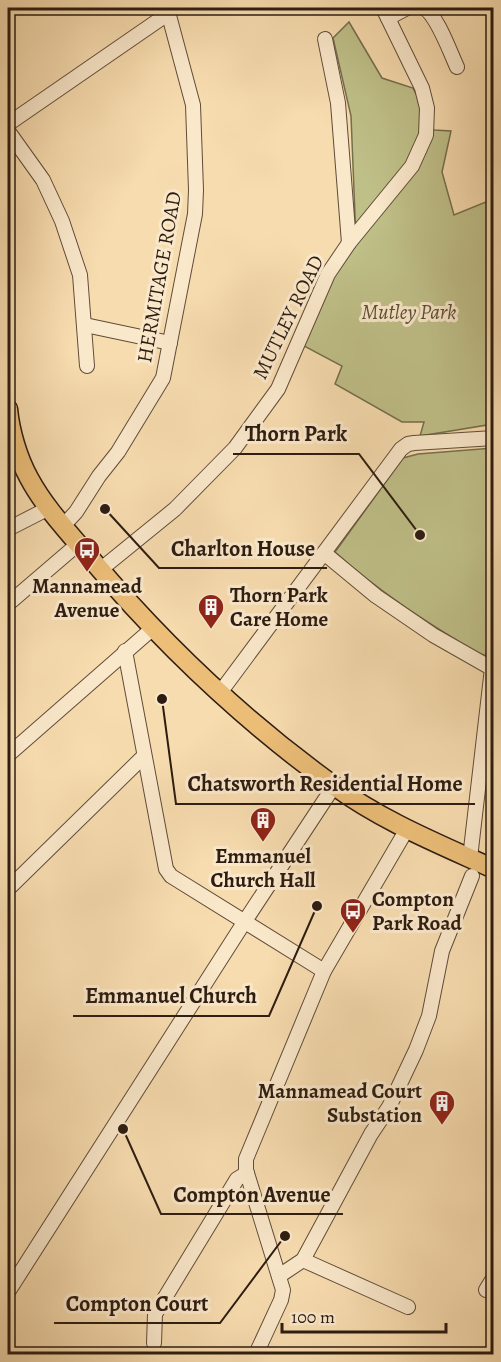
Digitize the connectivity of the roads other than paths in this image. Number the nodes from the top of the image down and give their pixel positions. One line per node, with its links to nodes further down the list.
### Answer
1 (407, 8): 4 (street)
2 (424, 8): 6 (street)
3 (168, 10): 7 (street); 11 (street, HERMITAGE ROAD)
4 (385, 13): 9 (street, MUTLEY ROAD)
5 (325, 39): 9 (street)
6 (457, 67)
7 (8, 124)
8 (8, 131): 10 (street)
9 (350, 243): 20 (street, MUTLEY ROAD)
10 (85, 325): 11 (street); 12 (street)
11 (170, 343): 16 (street, HERMITAGE ROAD)
12 (87, 366)
13 (8, 409): 15 (main road)
14 (494, 438): 19 (street)
15 (49, 508): 16 (main road); 17 (street)
16 (63, 525): 18 (main road)
17 (8, 529)
18 (78, 544): 20 (main road); 21 (street)
19 (324, 553): 25 (street); 26 (street)
20 (100, 570): 22 (main road)
21 (8, 604)
22 (152, 629): 23 (street); 26 (main road)
23 (125, 651): 27 (street); 28 (street)
24 (494, 651): 25 (street)
25 (491, 668): 31 (street)
26 (219, 694): 29 (main road)
27 (8, 755)
28 (144, 756): 33 (street); 34 (street)
29 (334, 786): 30 (main road); 34 (street)
30 (406, 829): 31 (main road); 35 (street)
31 (471, 867): 32 (main road); 37 (street)
32 (494, 869)
33 (8, 889)
34 (245, 921): 35 (street); 41 (street)
35 (324, 971): 36 (street)
36 (247, 1173): 38 (street); 43 (street)
37 (303, 1260): 38 (street); 42 (street)
38 (279, 1276): 44 (street)
39 (494, 1277): 40 (street)
40 (486, 1290)
41 (8, 1292)
42 (408, 1307)
43 (154, 1343)
44 (259, 1353)

